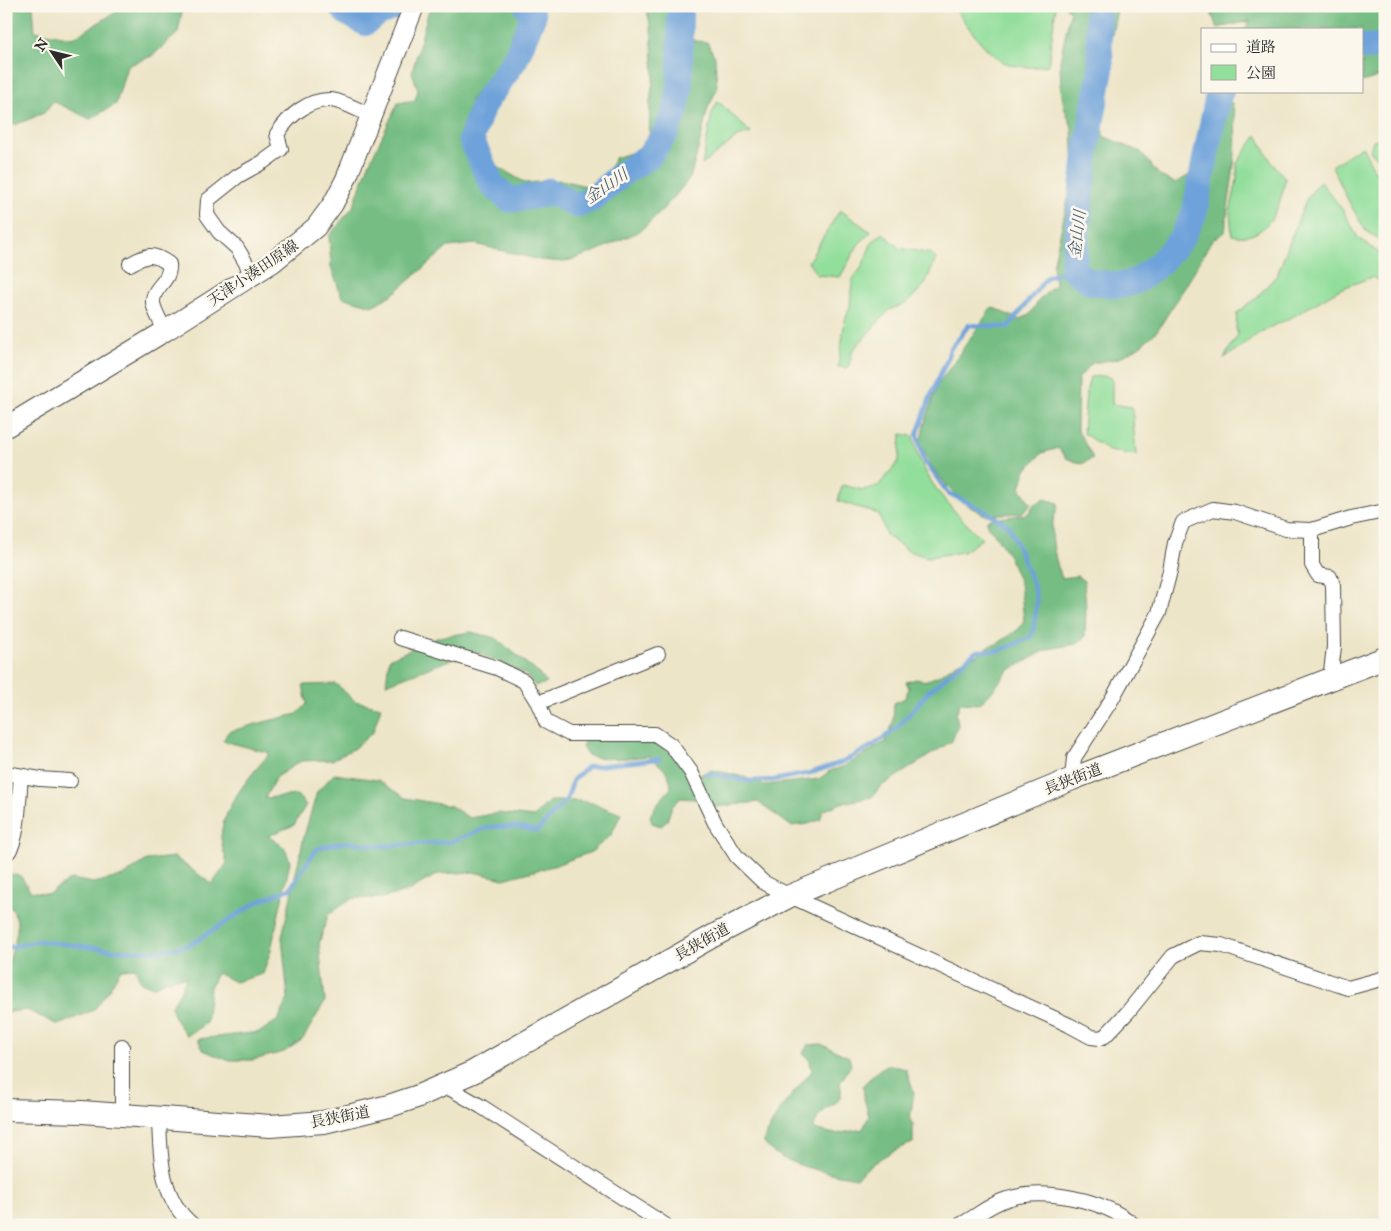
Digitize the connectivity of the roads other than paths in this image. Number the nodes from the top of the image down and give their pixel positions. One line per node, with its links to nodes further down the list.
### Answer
1 (412, 10): 2 (main road, 天津小湊田原線)
2 (371, 116): 4 (main road, 天津小湊田原線); 4 (street)
3 (130, 264): 5 (street)
4 (253, 274): 5 (main road, 天津小湊田原線)
5 (165, 331): 6 (main road, 天津小湊田原線)
6 (6, 427)
7 (1385, 511): 8 (street)
8 (1312, 530): 12 (street); 16 (street)
9 (400, 638): 13 (street)
10 (658, 654): 13 (street)
11 (1385, 658): 12 (main road, 長狭街道)
12 (1330, 680): 16 (main road, 長狭街道)
13 (538, 703): 19 (street)
14 (6, 773): 15 (street)
15 (21, 776): 17 (street); 18 (street)
16 (1072, 779): 19 (main road, 長狭街道)
17 (70, 780)
18 (6, 854)
19 (790, 896): 20 (street); 22 (main road, 長狭街道)
20 (1385, 978)
21 (122, 1046): 24 (street)
22 (444, 1085): 25 (main road, 長狭街道); 28 (street)
23 (6, 1110): 24 (main road, 長狭街道)
24 (122, 1114): 25 (main road, 長狭街道)
25 (159, 1117): 26 (street)
26 (178, 1220): 27 (street)
27 (193, 1225)
28 (665, 1225)
29 (960, 1225): 30 (street)
30 (1134, 1225)

